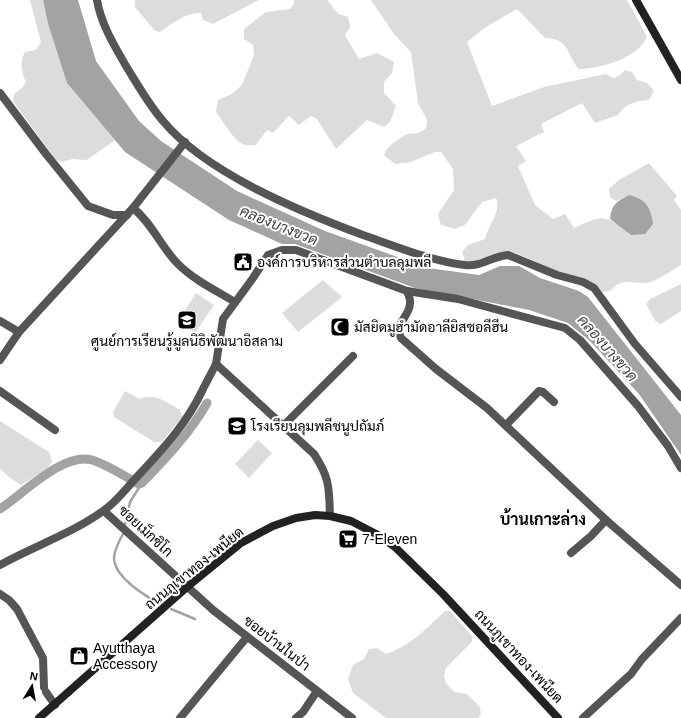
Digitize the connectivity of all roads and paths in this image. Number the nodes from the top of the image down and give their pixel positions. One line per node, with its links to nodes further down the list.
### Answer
1 (97, 0): 5 (street)
2 (636, 0): 3 (street)
3 (681, 80)
4 (0, 93): 7 (street)
5 (183, 144): 6 (street); 16 (street)
6 (133, 208): 7 (street); 9 (street)
7 (126, 215): 11 (street)
8 (407, 291): 9 (street); 18 (street); 21 (street)
9 (235, 302): 14 (street)
10 (0, 322): 11 (street)
11 (19, 332): 13 (street)
12 (353, 356): 19 (street)
13 (0, 360)
14 (216, 364): 19 (street); 22 (street)
15 (0, 391): 20 (street)
16 (681, 397)
17 (554, 402): 18 (street)
18 (506, 425): 24 (street)
19 (283, 426): 23 (street)
20 (54, 430)
21 (681, 468)
22 (104, 511): 26 (street); 28 (street, ซอยเม็กซิโก)
23 (330, 516): 28 (street, ถนนภูเขาทอง-เพนียด); 39 (street, ถนนภูเขาทอง-เพนียด)
24 (606, 520): 25 (street); 27 (street)
25 (571, 553)
26 (0, 565)
27 (681, 585)
28 (187, 587): 31 (street, ซอยบ้านในป่า); 33 (street, ถนนภูเขาทอง-เพนียด)
29 (0, 594): 33 (street)
30 (681, 618): 40 (street)
31 (247, 637): 32 (street, ซอยบ้านในป่า); 36 (street)
32 (317, 691): 37 (street); 38 (street, ซอยบ้านในป่า)
33 (55, 705): 34 (street, ถนนภูเขาทอง-เพนียด)
34 (48, 715): 35 (street, ถนนภูเขาทอง-เพนียด)
35 (38, 718)
36 (180, 718)
37 (296, 718)
38 (352, 718)
39 (558, 718)
40 (583, 718)

